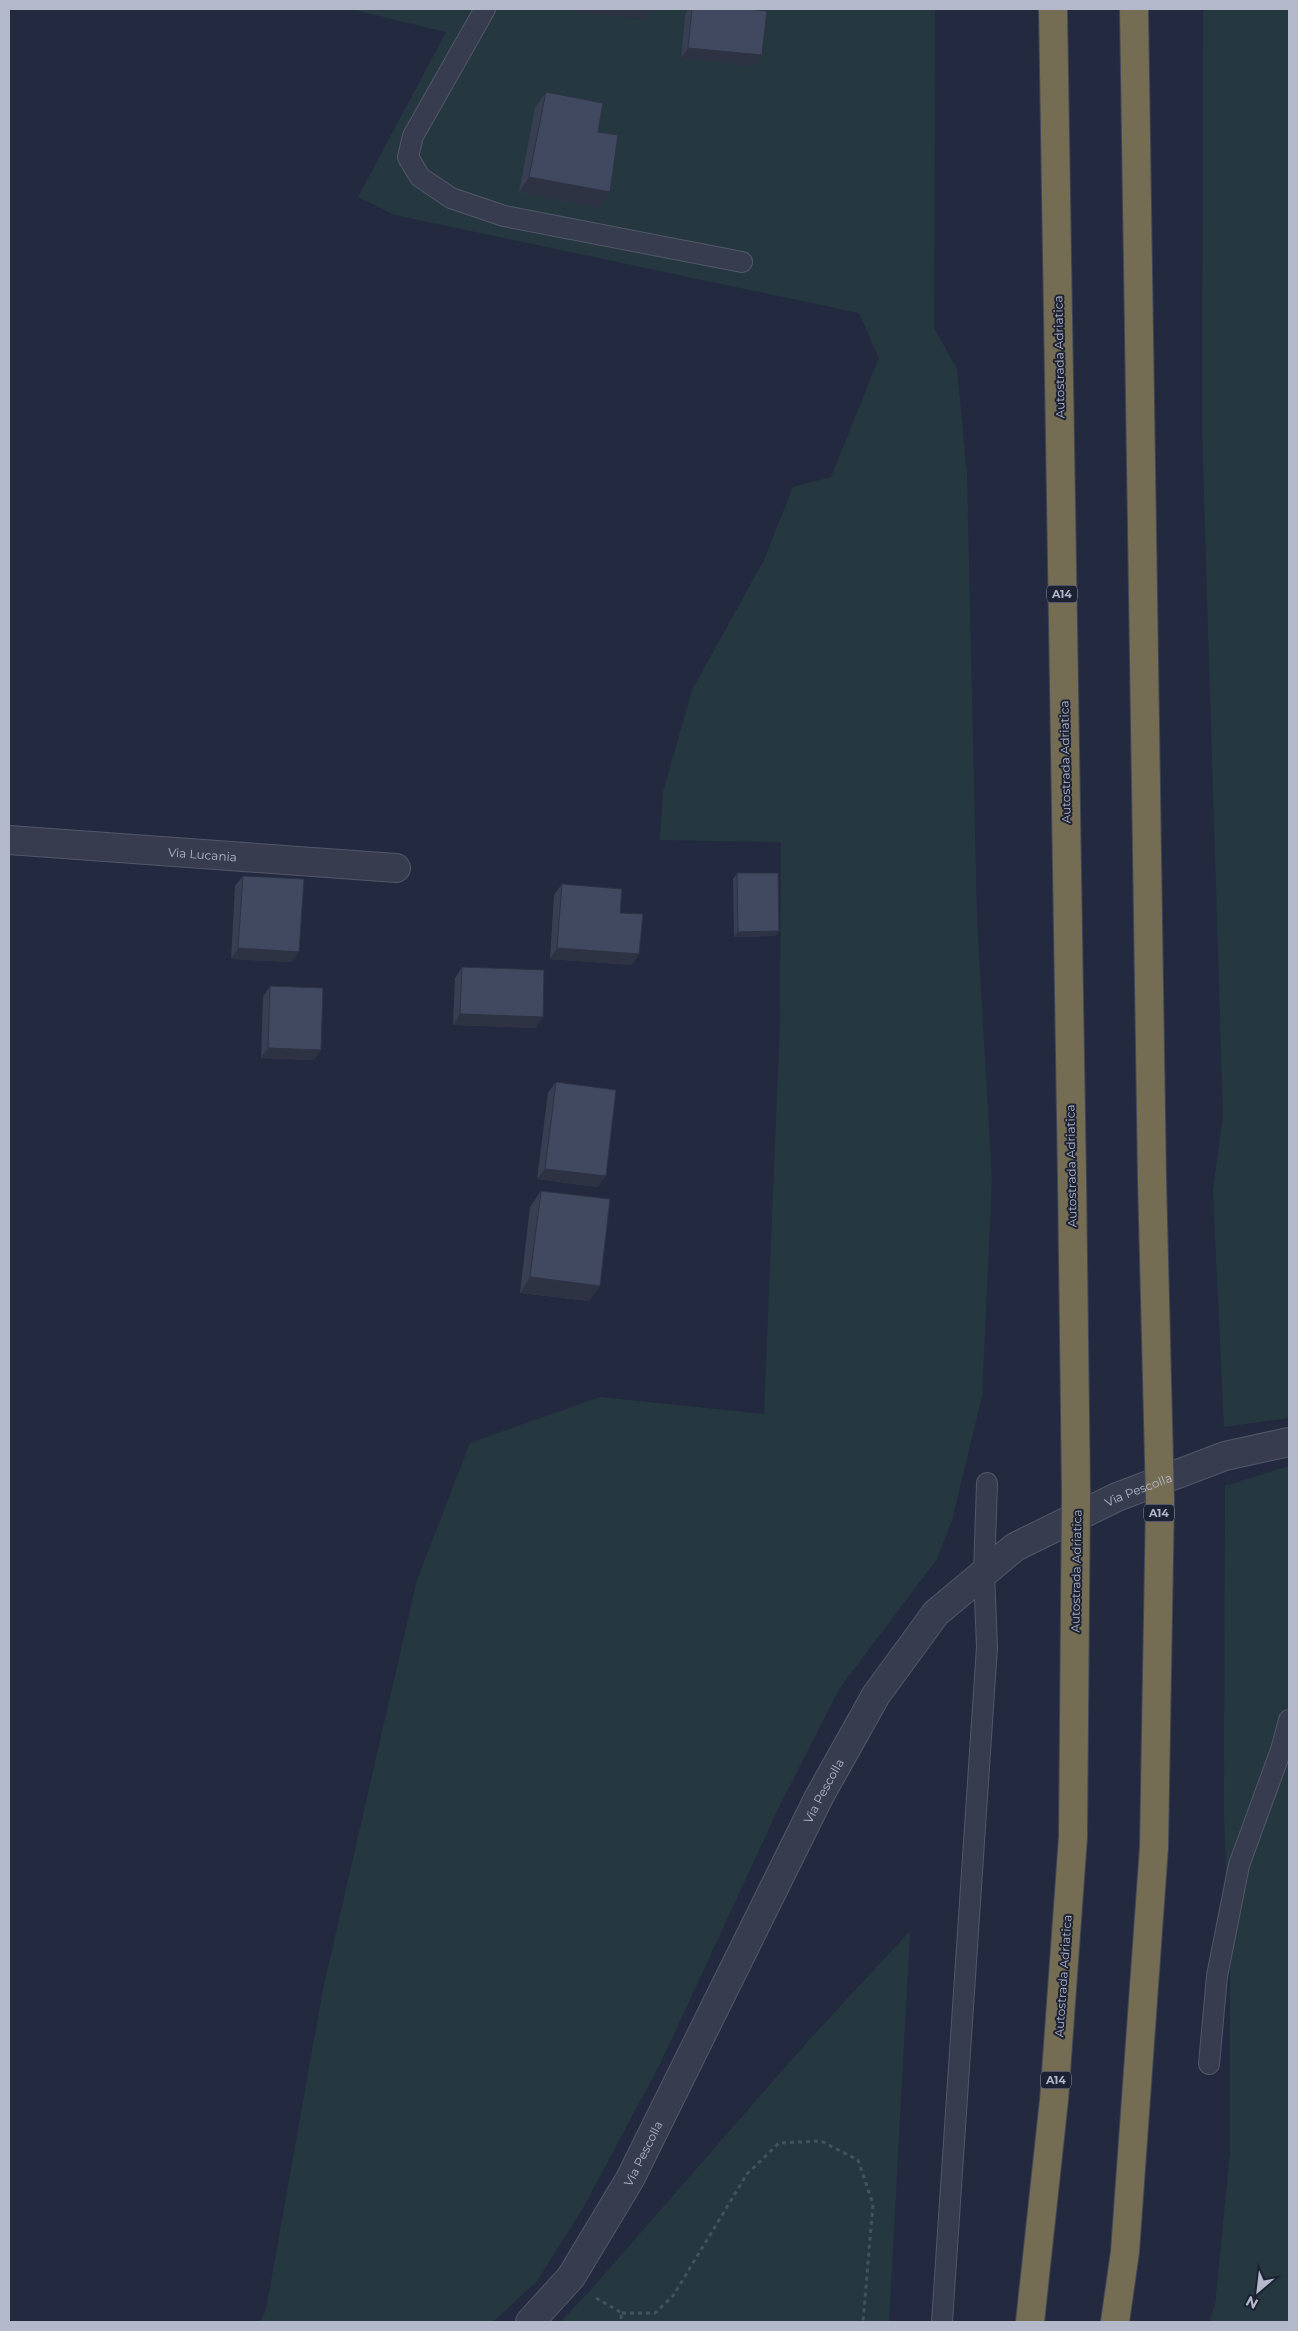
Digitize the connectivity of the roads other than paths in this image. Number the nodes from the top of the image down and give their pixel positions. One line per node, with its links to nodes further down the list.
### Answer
1 (485, 9): 4 (lane)
2 (1053, 9): 14 (highway, Autostrada Adriatica / A14, bridge)
3 (1134, 9): 15 (highway, A14, bridge)
4 (742, 262)
5 (9, 840): 6 (street, Via Lucania)
6 (396, 868)
7 (1289, 1442): 9 (street, Via Pescolla)
8 (987, 1483): 9 (lane)
9 (984, 1573): 12 (street, Via Pescolla); 13 (lane)
10 (1289, 1720): 11 (lane)
11 (1209, 2064)
12 (530, 2322)
13 (942, 2322)
14 (1030, 2322)
15 (1115, 2322)

